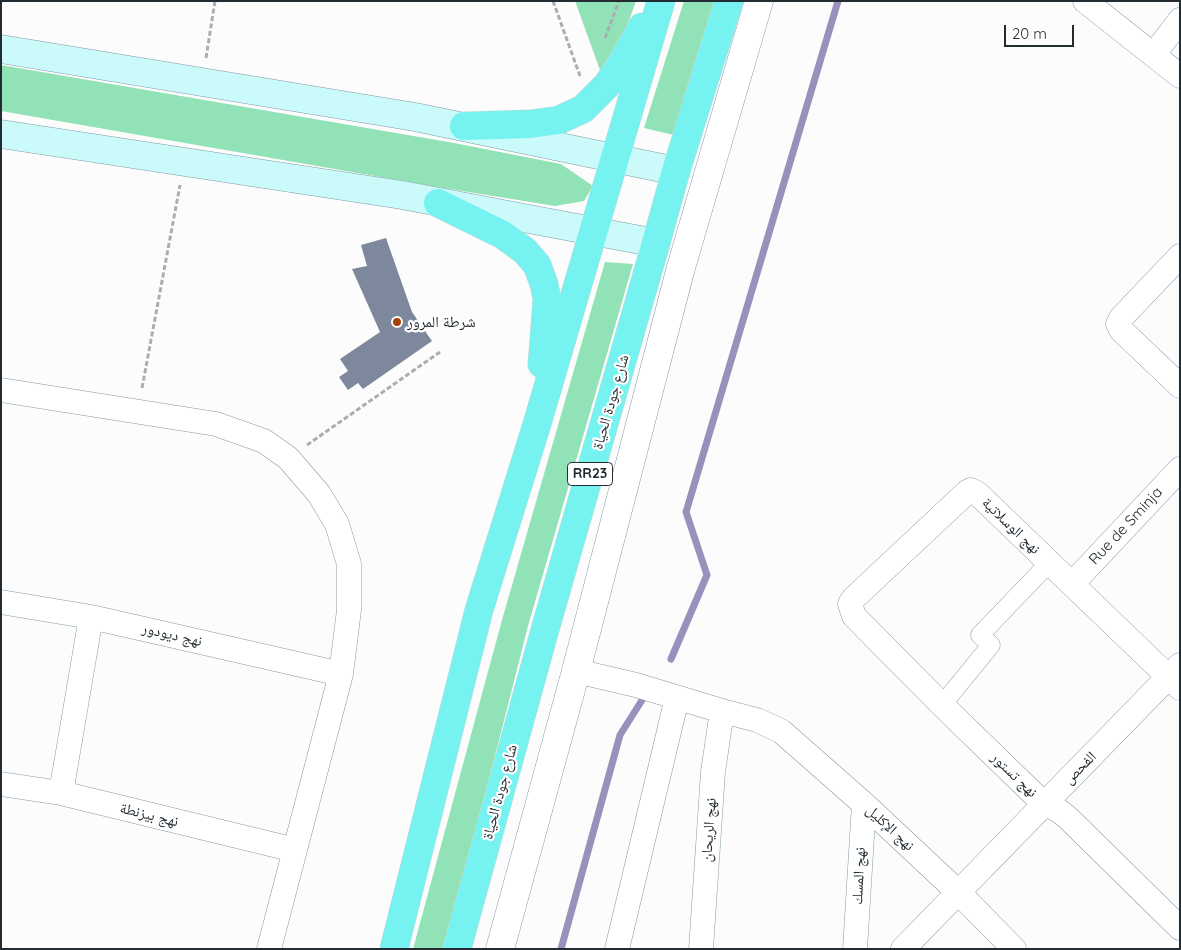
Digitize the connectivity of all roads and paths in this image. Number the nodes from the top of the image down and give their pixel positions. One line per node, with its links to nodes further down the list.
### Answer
1 (215, 1): 12 (path)
2 (553, 1): 13 (path)
3 (656, 1): 13 (highway)
4 (662, 1): 16 (highway)
5 (729, 1): 18 (highway, شارع جودة الحياة / RR23)
6 (759, 1): 35 (street)
7 (1086, 1): 10 (street)
8 (1180, 20): 10 (street)
9 (1, 49): 12 (main road)
10 (1154, 54): 11 (street)
11 (1180, 76)
12 (203, 81): 14 (main road)
13 (583, 109): 14 (highway)
14 (464, 126): 16 (main road)
15 (1, 134): 17 (main road)
16 (616, 158): 18 (main road); 20 (highway)
17 (184, 162): 19 (main road); 26 (path)
18 (676, 171): 21 (highway, شارع جودة الحياة / RR23)
19 (438, 203): 20 (main road); 27 (highway)
20 (594, 232): 21 (main road); 27 (highway)
21 (656, 243): 50 (highway, شارع جودة الحياة / RR23)
22 (1180, 256): 24 (street)
23 (440, 352): 28 (path)
24 (1180, 386)
25 (1, 390): 26 (street)
26 (138, 411): 28 (street)
27 (537, 424): 49 (highway)
28 (288, 458): 36 (street)
29 (1180, 469): 31 (street, Rue de Sminja)
30 (1049, 563): 31 (street, نهج الوسلاتية); 33 (street, نهج الوسلاتية); 39 (street)
31 (1072, 584): 37 (street, نهج الوسلاتية)
32 (1, 602): 34 (street, نهج ديودور)
33 (854, 616): 39 (street, نهج تستور)
34 (91, 617): 36 (street, نهج ديودور); 42 (street)
35 (576, 671): 38 (street, نهج الإكليل); 51 (street)
36 (342, 674): 45 (street)
37 (1176, 677): 44 (street, الفحص)
38 (677, 698): 40 (street, نهج الإكليل); 52 (street)
39 (942, 705): 44 (street, نهج تستور)
40 (722, 711): 43 (street, نهج الإكليل); 53 (street, نهج الريحان)
41 (1, 784): 42 (street, نهج بيزنطة)
42 (61, 793): 45 (street, نهج بيزنطة)
43 (864, 804): 46 (street, نهج الإكليل); 54 (street, نهج المسك)
44 (1044, 804): 46 (street, الفحص); 47 (street, نهج تستور)
45 (295, 850): 48 (street)
46 (958, 892): 55 (street, الفحص); 56 (street, نهج الإكليل)
47 (1180, 928)
48 (269, 949)
49 (394, 949)
50 (458, 949)
51 (500, 949)
52 (617, 949)
53 (701, 949)
54 (855, 949)
55 (903, 949)
56 (1014, 949)

